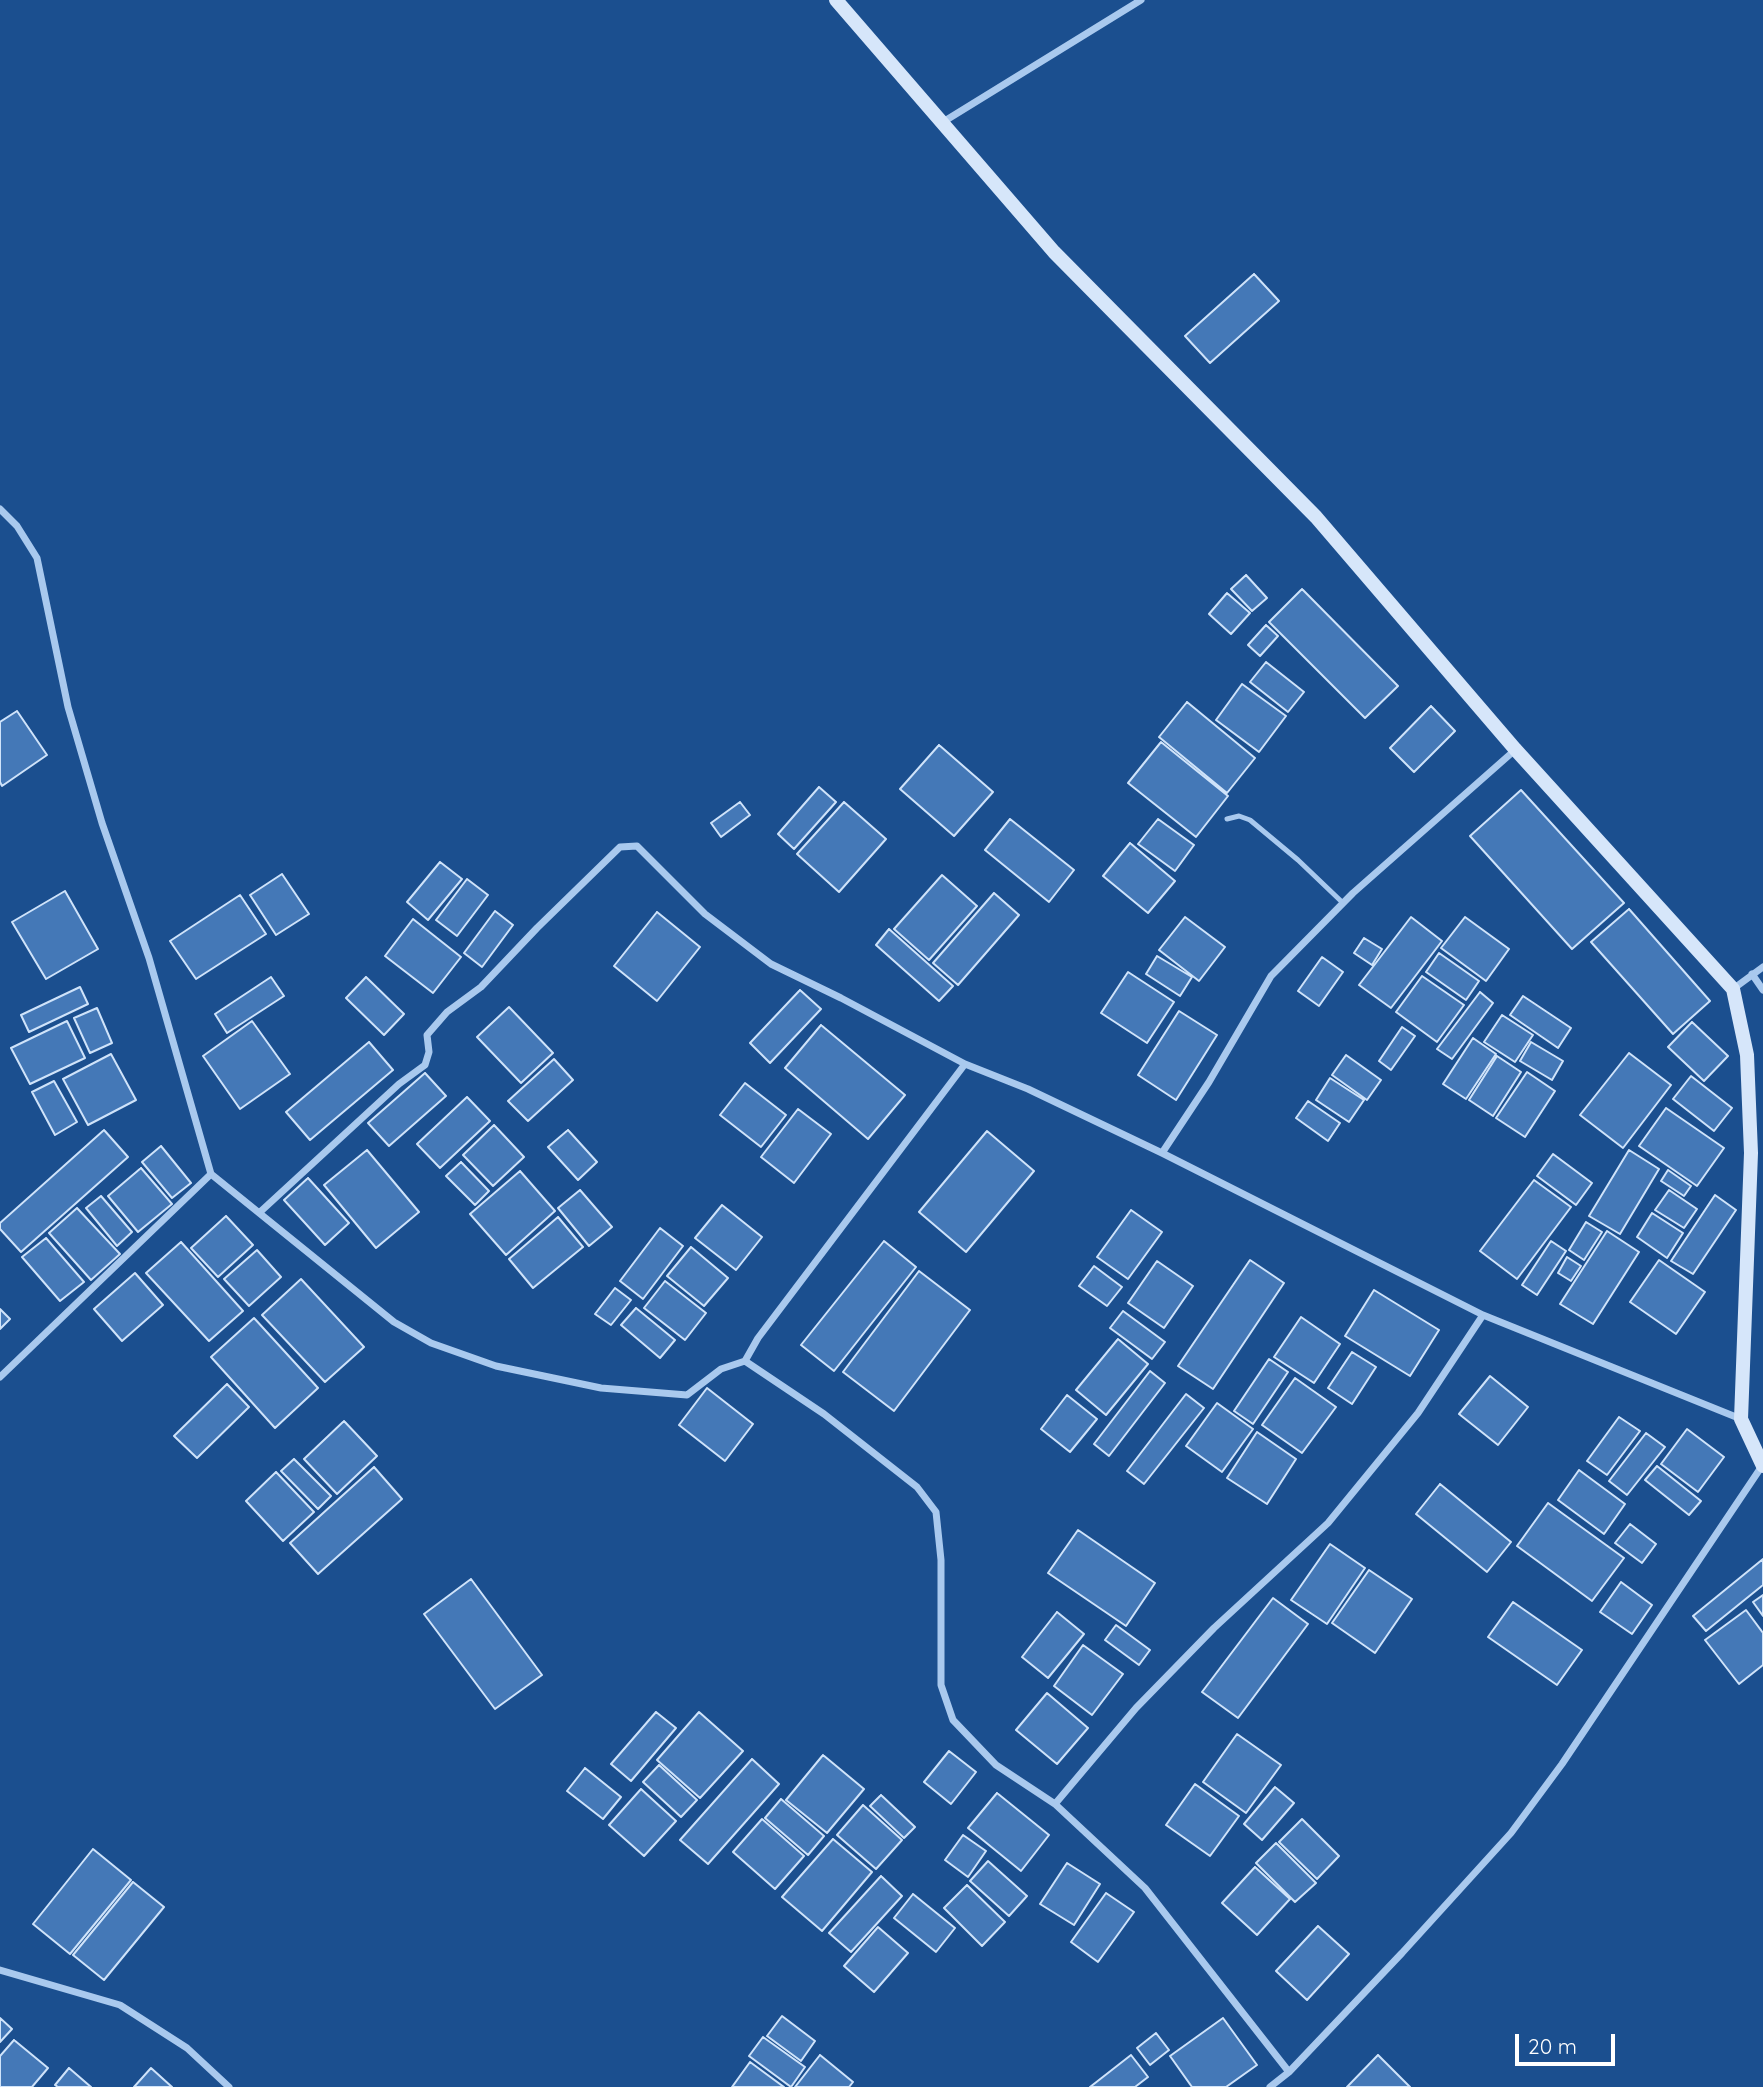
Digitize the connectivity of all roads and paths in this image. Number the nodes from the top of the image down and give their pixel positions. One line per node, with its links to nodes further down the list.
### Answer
1 (836, 0): 3 (street)
2 (1141, 0): 3 (street)
3 (943, 122): 5 (street)
4 (0, 509): 14 (street)
5 (1515, 749): 7 (street); 10 (street)
6 (1227, 819): 7 (lane)
7 (1343, 903): 13 (street)
8 (1763, 967): 9 (street)
9 (1752, 974): 10 (street); 11 (street)
10 (1733, 989): 19 (street)
11 (1763, 990)
12 (965, 1064): 13 (street); 15 (street); 17 (street)
13 (1162, 1153): 16 (street)
14 (211, 1174): 15 (street); 18 (street)
15 (259, 1213): 17 (street)
16 (1483, 1315): 19 (street); 21 (street)
17 (745, 1361): 21 (street)
18 (0, 1377)
19 (1741, 1419): 20 (street)
20 (1763, 1465): 23 (street)
21 (1055, 1804): 23 (street)
22 (0, 1970): 24 (street)
23 (1289, 2072): 25 (street)
24 (229, 2087)
25 (1270, 2087)

